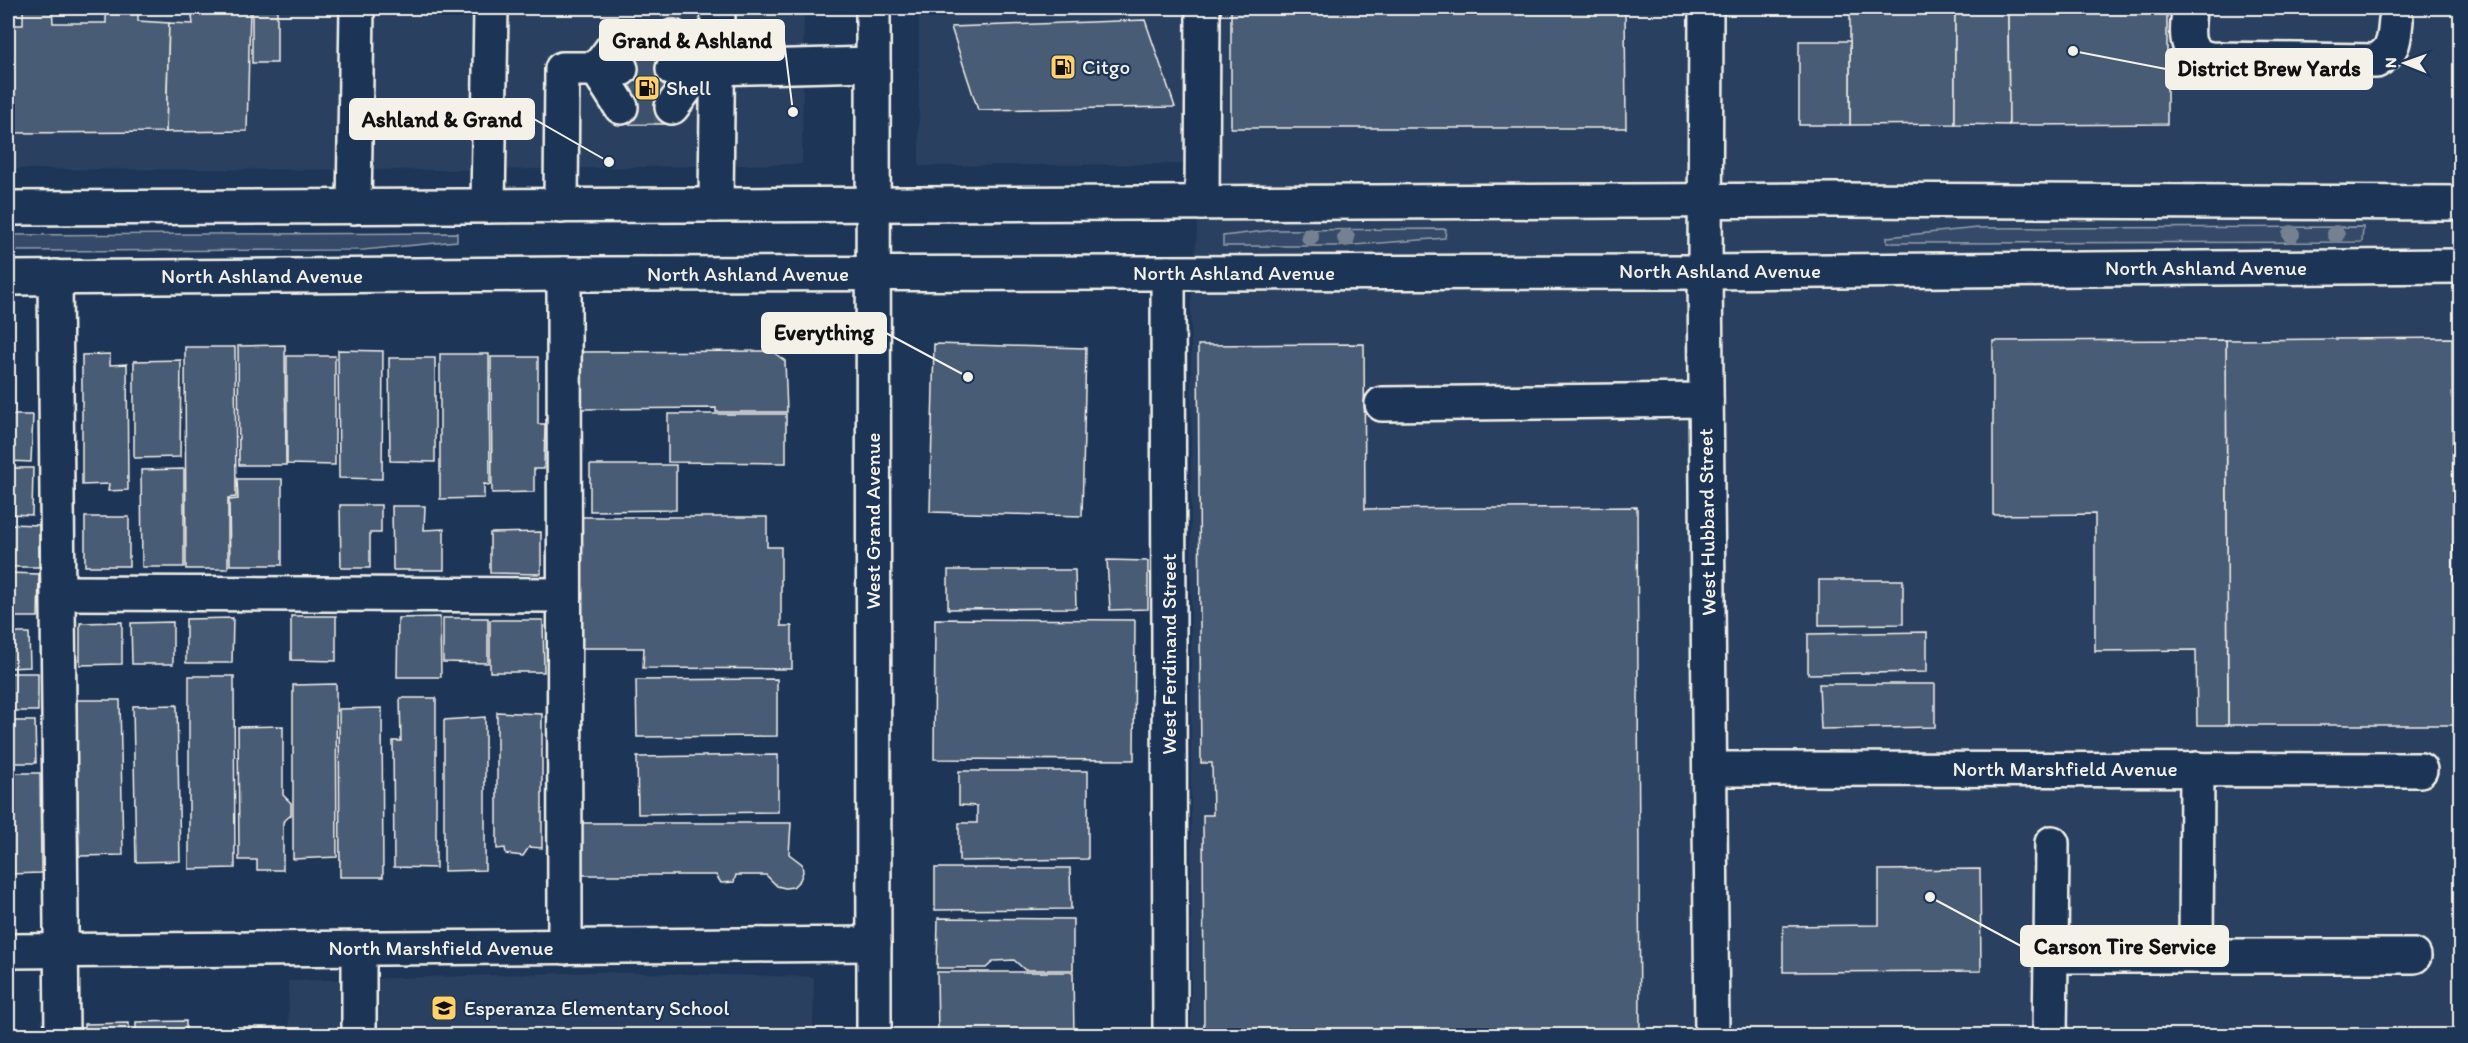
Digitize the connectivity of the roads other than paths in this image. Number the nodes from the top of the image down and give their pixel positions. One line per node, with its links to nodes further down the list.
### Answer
1 (357, 8): 20 (main road)
2 (490, 8): 18 (main road)
3 (718, 8): 9 (main road)
4 (873, 8): 10 (main road, West Grand Avenue)
5 (1203, 8): 14 (main road)
6 (1706, 8): 13 (main road, West Hubbard Street)
7 (2189, 8): 8 (main road)
8 (2396, 20)
9 (691, 60): 10 (main road); 12 (main road); 17 (main road)
10 (873, 64): 16 (main road, West Grand Avenue)
11 (621, 107): 19 (main road)
12 (672, 107)
13 (1705, 202): 14 (main road); 15 (main road); 23 (main road, West Hubbard Street)
14 (1202, 203): 16 (main road)
15 (2460, 203)
16 (873, 204): 17 (main road); 24 (main road, West Grand Avenue)
17 (716, 205): 19 (main road)
18 (489, 206): 19 (main road); 20 (main road)
19 (561, 206)
20 (354, 207): 21 (main road)
21 (8, 208)
22 (2460, 266): 23 (main road, North Ashland Avenue)
23 (1705, 272): 25 (main road, North Ashland Avenue); 29 (main road, West Hubbard Street)
24 (873, 273): 25 (main road, North Ashland Avenue); 26 (main road, North Ashland Avenue); 37 (main road, West Grand Avenue)
25 (1168, 273): 48 (main road, West Ferdinand Street)
26 (564, 274): 28 (main road, North Ashland Avenue); 32 (main road)
27 (8, 278): 28 (main road, North Ashland Avenue)
28 (55, 278): 31 (main road)
29 (1706, 400): 30 (main road); 33 (main road, West Hubbard Street)
30 (1382, 404)
31 (59, 593): 32 (main road); 41 (main road)
32 (564, 595): 38 (main road)
33 (1710, 769): 34 (main road, North Marshfield Avenue); 49 (main road, West Hubbard Street)
34 (2197, 769): 35 (main road, North Marshfield Avenue); 43 (main road)
35 (2420, 770)
36 (2052, 843): 42 (main road)
37 (874, 945): 38 (main road, North Marshfield Avenue); 47 (main road, West Grand Avenue)
38 (565, 947): 39 (main road, North Marshfield Avenue)
39 (359, 949): 41 (main road, North Marshfield Avenue); 46 (main road)
40 (8, 951): 41 (main road, North Marshfield Avenue)
41 (61, 951): 45 (main road)
42 (2051, 956): 43 (main road); 50 (main road)
43 (2196, 956): 44 (main road)
44 (2414, 956)
45 (62, 1035)
46 (359, 1035)
47 (874, 1035)
48 (1170, 1035)
49 (1712, 1035)
50 (2050, 1035)

